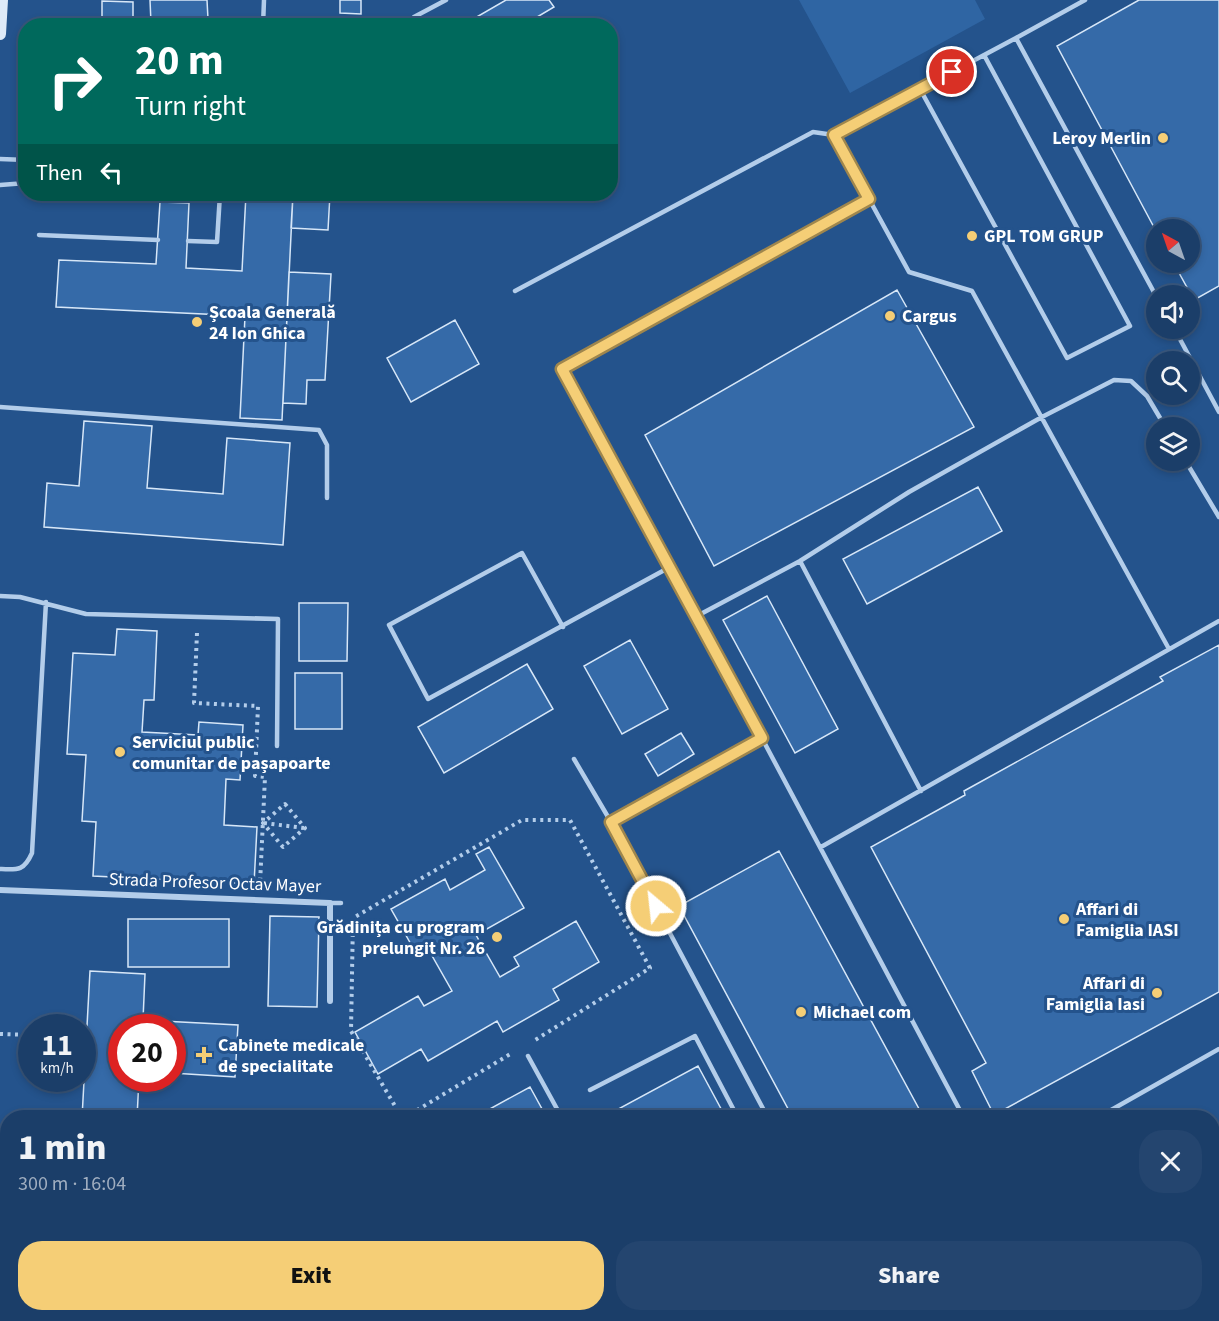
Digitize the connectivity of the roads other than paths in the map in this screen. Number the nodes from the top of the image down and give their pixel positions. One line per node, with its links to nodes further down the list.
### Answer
1 (2, 0): 7 (main road)
2 (264, 0): 6 (lane)
3 (446, 0): 5 (lane)
4 (1085, 0): 8 (lane)
5 (414, 17)
6 (263, 18)
7 (0, 34)
8 (1017, 38): 9 (lane); 21 (lane)
9 (984, 55): 10 (lane); 10 (lane)
10 (920, 89): 11 (lane)
11 (834, 135): 16 (lane); 22 (lane)
12 (0, 159): 13 (lane)
13 (18, 160)
14 (18, 184): 15 (lane)
15 (0, 185)
16 (869, 199): 26 (lane); 32 (lane)
17 (220, 201): 20 (lane)
18 (39, 235): 19 (lane)
19 (158, 240)
20 (188, 241)
21 (1150, 285)
22 (515, 291)
23 (1180, 339): 25 (lane)
24 (0, 407): 29 (lane)
25 (1219, 412)
26 (1042, 417): 27 (lane); 31 (lane); 38 (lane)
27 (1159, 417)
28 (1192, 471): 30 (lane)
29 (327, 498)
30 (1219, 517)
31 (800, 561): 35 (lane); 42 (lane)
32 (670, 567): 35 (lane); 37 (lane)
33 (0, 596): 34 (lane)
34 (46, 602): 40 (lane); 45 (lane)
35 (697, 616): 39 (lane)
36 (1219, 621): 38 (lane)
37 (563, 627): 37 (lane)
38 (1169, 649): 42 (lane)
39 (762, 738): 43 (lane); 44 (lane)
40 (277, 746)
41 (574, 759): 43 (lane)
42 (921, 791): 44 (lane)
43 (611, 822): 55 (lane)
44 (821, 847): 56 (lane)
45 (0, 869)
46 (0, 890): 47 (street, Strada Profesor Octav Mayer)
47 (330, 903): 48 (lane); 49 (street, Strada Profesor Octav Mayer)
48 (341, 903)
49 (330, 1001)
50 (1219, 1049): 57 (lane)
51 (528, 1056): 53 (lane)
52 (590, 1090): 54 (lane)
53 (558, 1110)
54 (734, 1110)
55 (764, 1110)
56 (960, 1110)
57 (1111, 1110)

